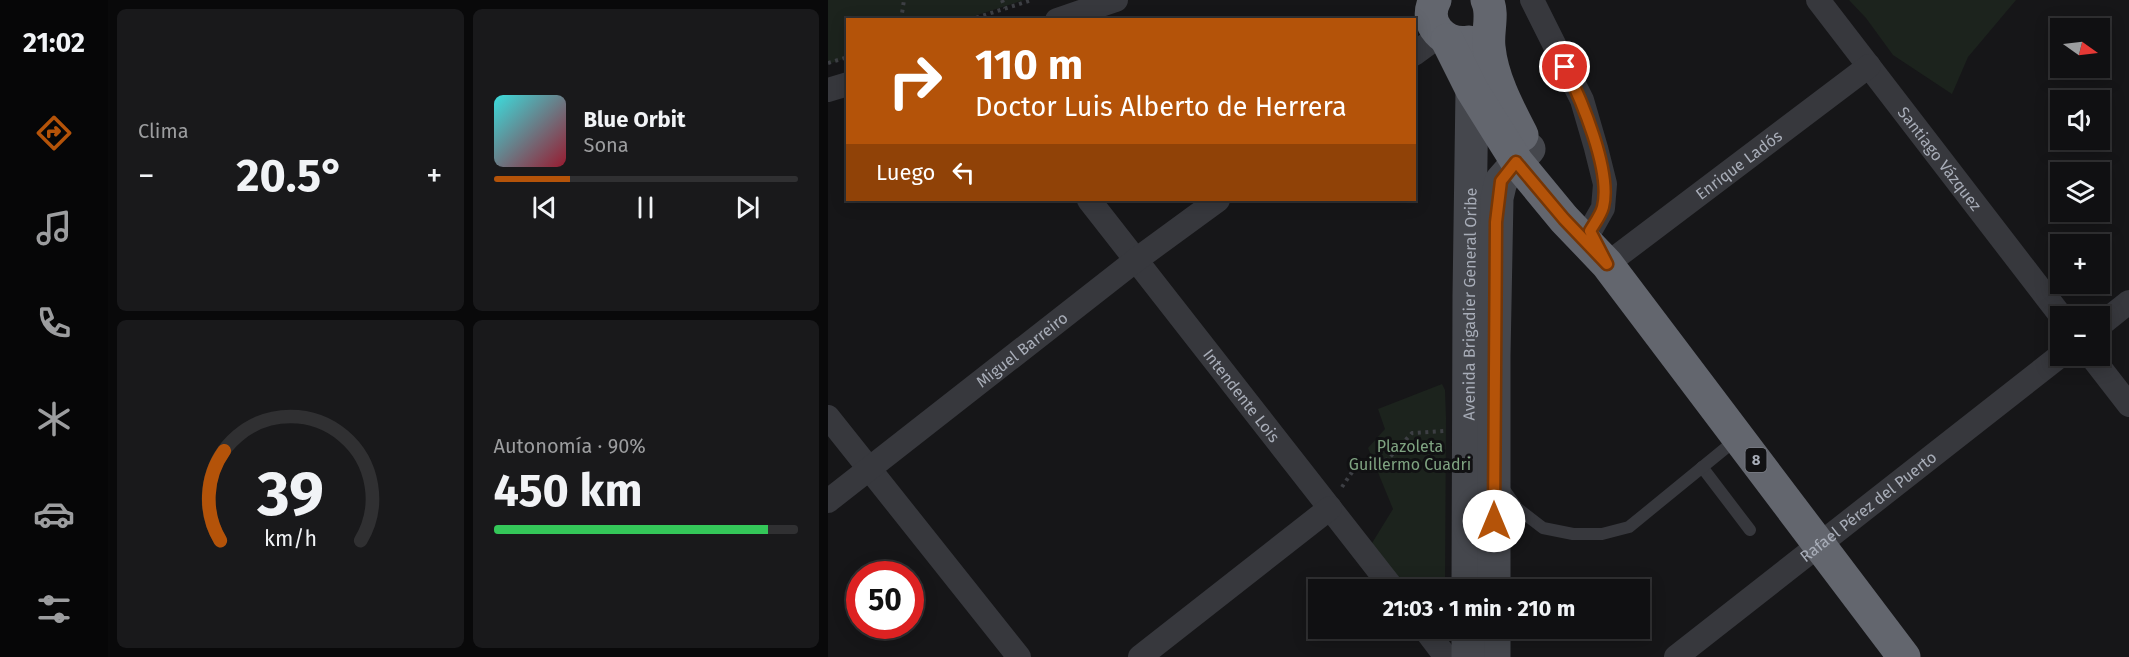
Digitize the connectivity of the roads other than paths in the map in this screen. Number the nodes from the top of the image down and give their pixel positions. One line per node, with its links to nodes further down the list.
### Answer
1 (1116, 0): 6 (street)
2 (1435, 0): 7 (highway, 8)
3 (1532, 0): 16 (street)
4 (1818, 0): 9 (street, Santiago Vázquez)
5 (1488, 11): 7 (highway, 8); 13 (highway, 8)
6 (1063, 18)
7 (1444, 38): 8 (street); 12 (highway, 8)
8 (1416, 53)
9 (1869, 66): 18 (street, Enrique Ladós); 21 (street, Santiago Vázquez)
10 (846, 85): 11 (street)
11 (828, 90)
12 (1472, 90): 13 (highway, 8); 19 (main road, Avenida Brigadier General Oribe)
13 (1522, 155): 16 (highway, 8); 18 (highway, 8); 19 (main road, Avenida Brigadier General Oribe)
14 (1090, 201): 17 (street, Intendente Lois)
15 (1217, 201): 17 (street, Miguel Barreiro)
16 (1590, 231): 18 (highway, 8)
17 (1136, 260): 29 (street, Miguel Barreiro); 32 (street, Intendente Lois)
18 (1607, 264): 27 (highway, 8)
19 (1482, 296): 30 (main road, Avenida Brigadier General Oribe); 30 (main road, Avenida Brigadier General Oribe)
20 (2129, 302): 22 (street)
21 (2053, 306)
22 (2110, 317)
23 (2050, 364): 34 (street, Rafael Pérez del Puerto)
24 (2099, 366): 25 (street)
25 (2129, 405)
26 (828, 417): 29 (street)
27 (1739, 438): 28 (lane); 34 (highway, 8)
28 (1702, 467): 30 (lane); 33 (lane)
29 (869, 469): 31 (street, Miguel Barreiro); 41 (street)
30 (1481, 476): 36 (main road, Avenida Brigadier General Oribe); 37 (main road, Avenida Brigadier General Oribe)
31 (828, 501)
32 (1330, 508): 35 (street, Intendente Lois); 42 (street)
33 (1750, 530)
34 (1819, 544): 46 (street, Rafael Pérez del Puerto); 47 (highway, 8)
35 (1385, 579)
36 (1469, 579)
37 (1493, 579)
38 (1432, 639): 43 (street)
39 (1468, 639): 44 (main road)
40 (1494, 639): 45 (main road)
41 (1019, 657)
42 (1140, 657)
43 (1446, 657)
44 (1468, 657)
45 (1494, 657)
46 (1676, 657)
47 (1904, 657)

